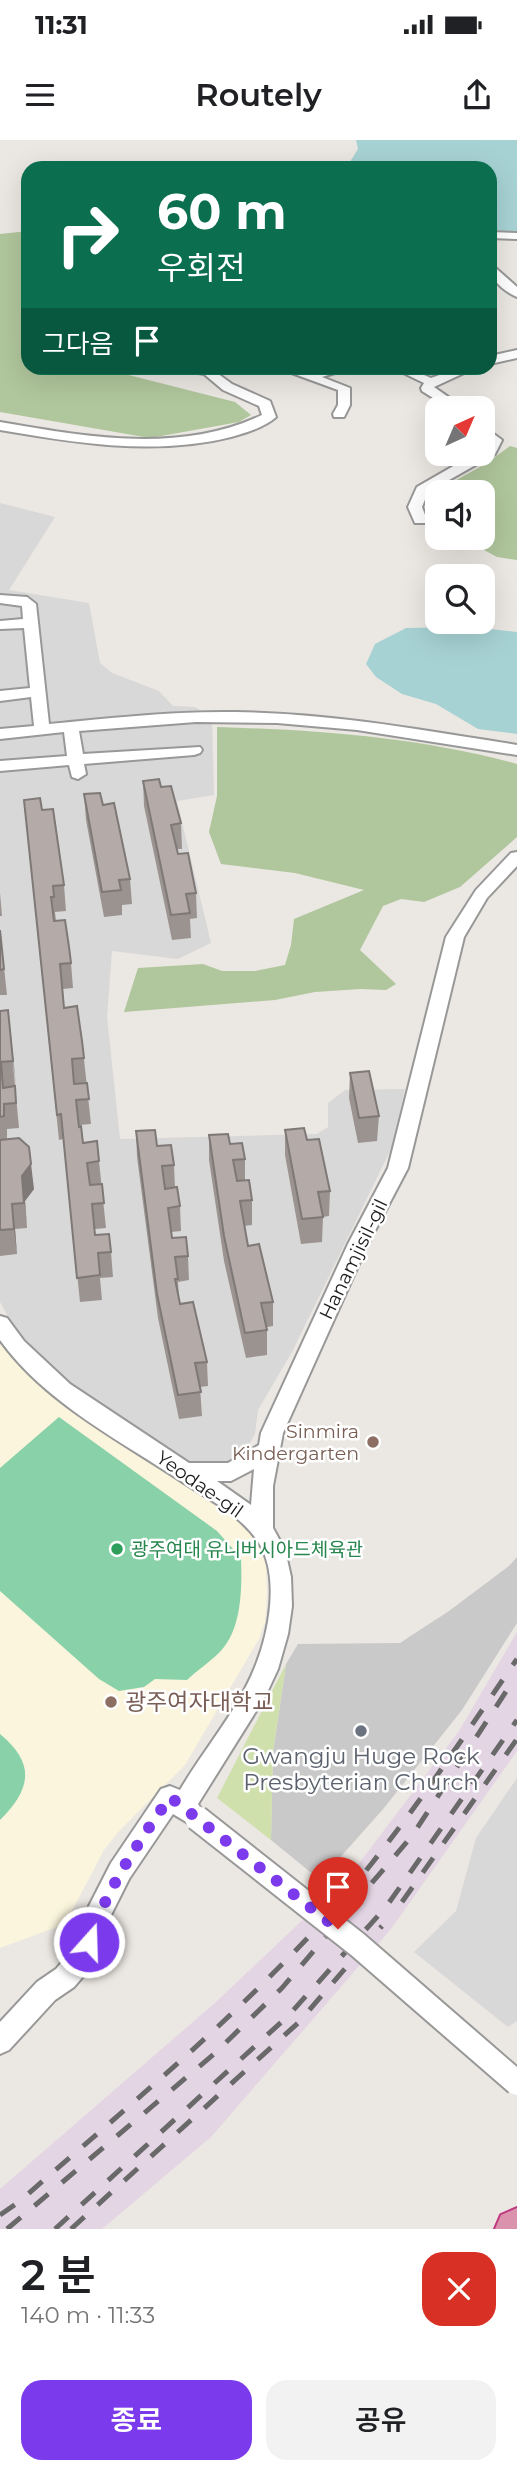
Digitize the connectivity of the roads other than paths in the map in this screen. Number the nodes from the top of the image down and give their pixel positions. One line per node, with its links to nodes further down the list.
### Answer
1 (497, 235): 2 (street)
2 (517, 236)
3 (497, 276): 4 (street)
4 (517, 293)
5 (517, 354): 6 (street)
6 (497, 358)
7 (209, 375): 16 (street)
8 (308, 375): 12 (street)
9 (314, 375): 12 (street)
10 (415, 375): 13 (street)
11 (450, 375): 13 (street)
12 (311, 376): 15 (street)
13 (431, 382): 14 (street)
14 (439, 396)
15 (340, 414)
16 (0, 426)
17 (464, 466): 18 (street)
18 (420, 520)
19 (0, 599): 20 (street)
20 (32, 623): 21 (street); 22 (street)
21 (0, 625)
22 (40, 692): 23 (street); 25 (street)
23 (0, 696)
24 (71, 728): 25 (street); 28 (street); 30 (street)
25 (41, 730): 26 (street)
26 (0, 734)
27 (194, 750): 30 (street)
28 (517, 750)
29 (0, 766): 30 (street)
30 (77, 767)
31 (517, 858): 33 (street, Hanamjisil-gil)
32 (0, 1324): 34 (street, Yeodae-gil)
33 (268, 1450): 34 (street); 35 (street, Hanamjisil-gil)
34 (185, 1472): 35 (street, Yeodae-gil)
35 (262, 1530): 36 (street, Yeodae-gil)
36 (183, 1808): 37 (street, Yeodae-gil); 38 (street, bridge)
37 (0, 2041)
38 (517, 2083)

